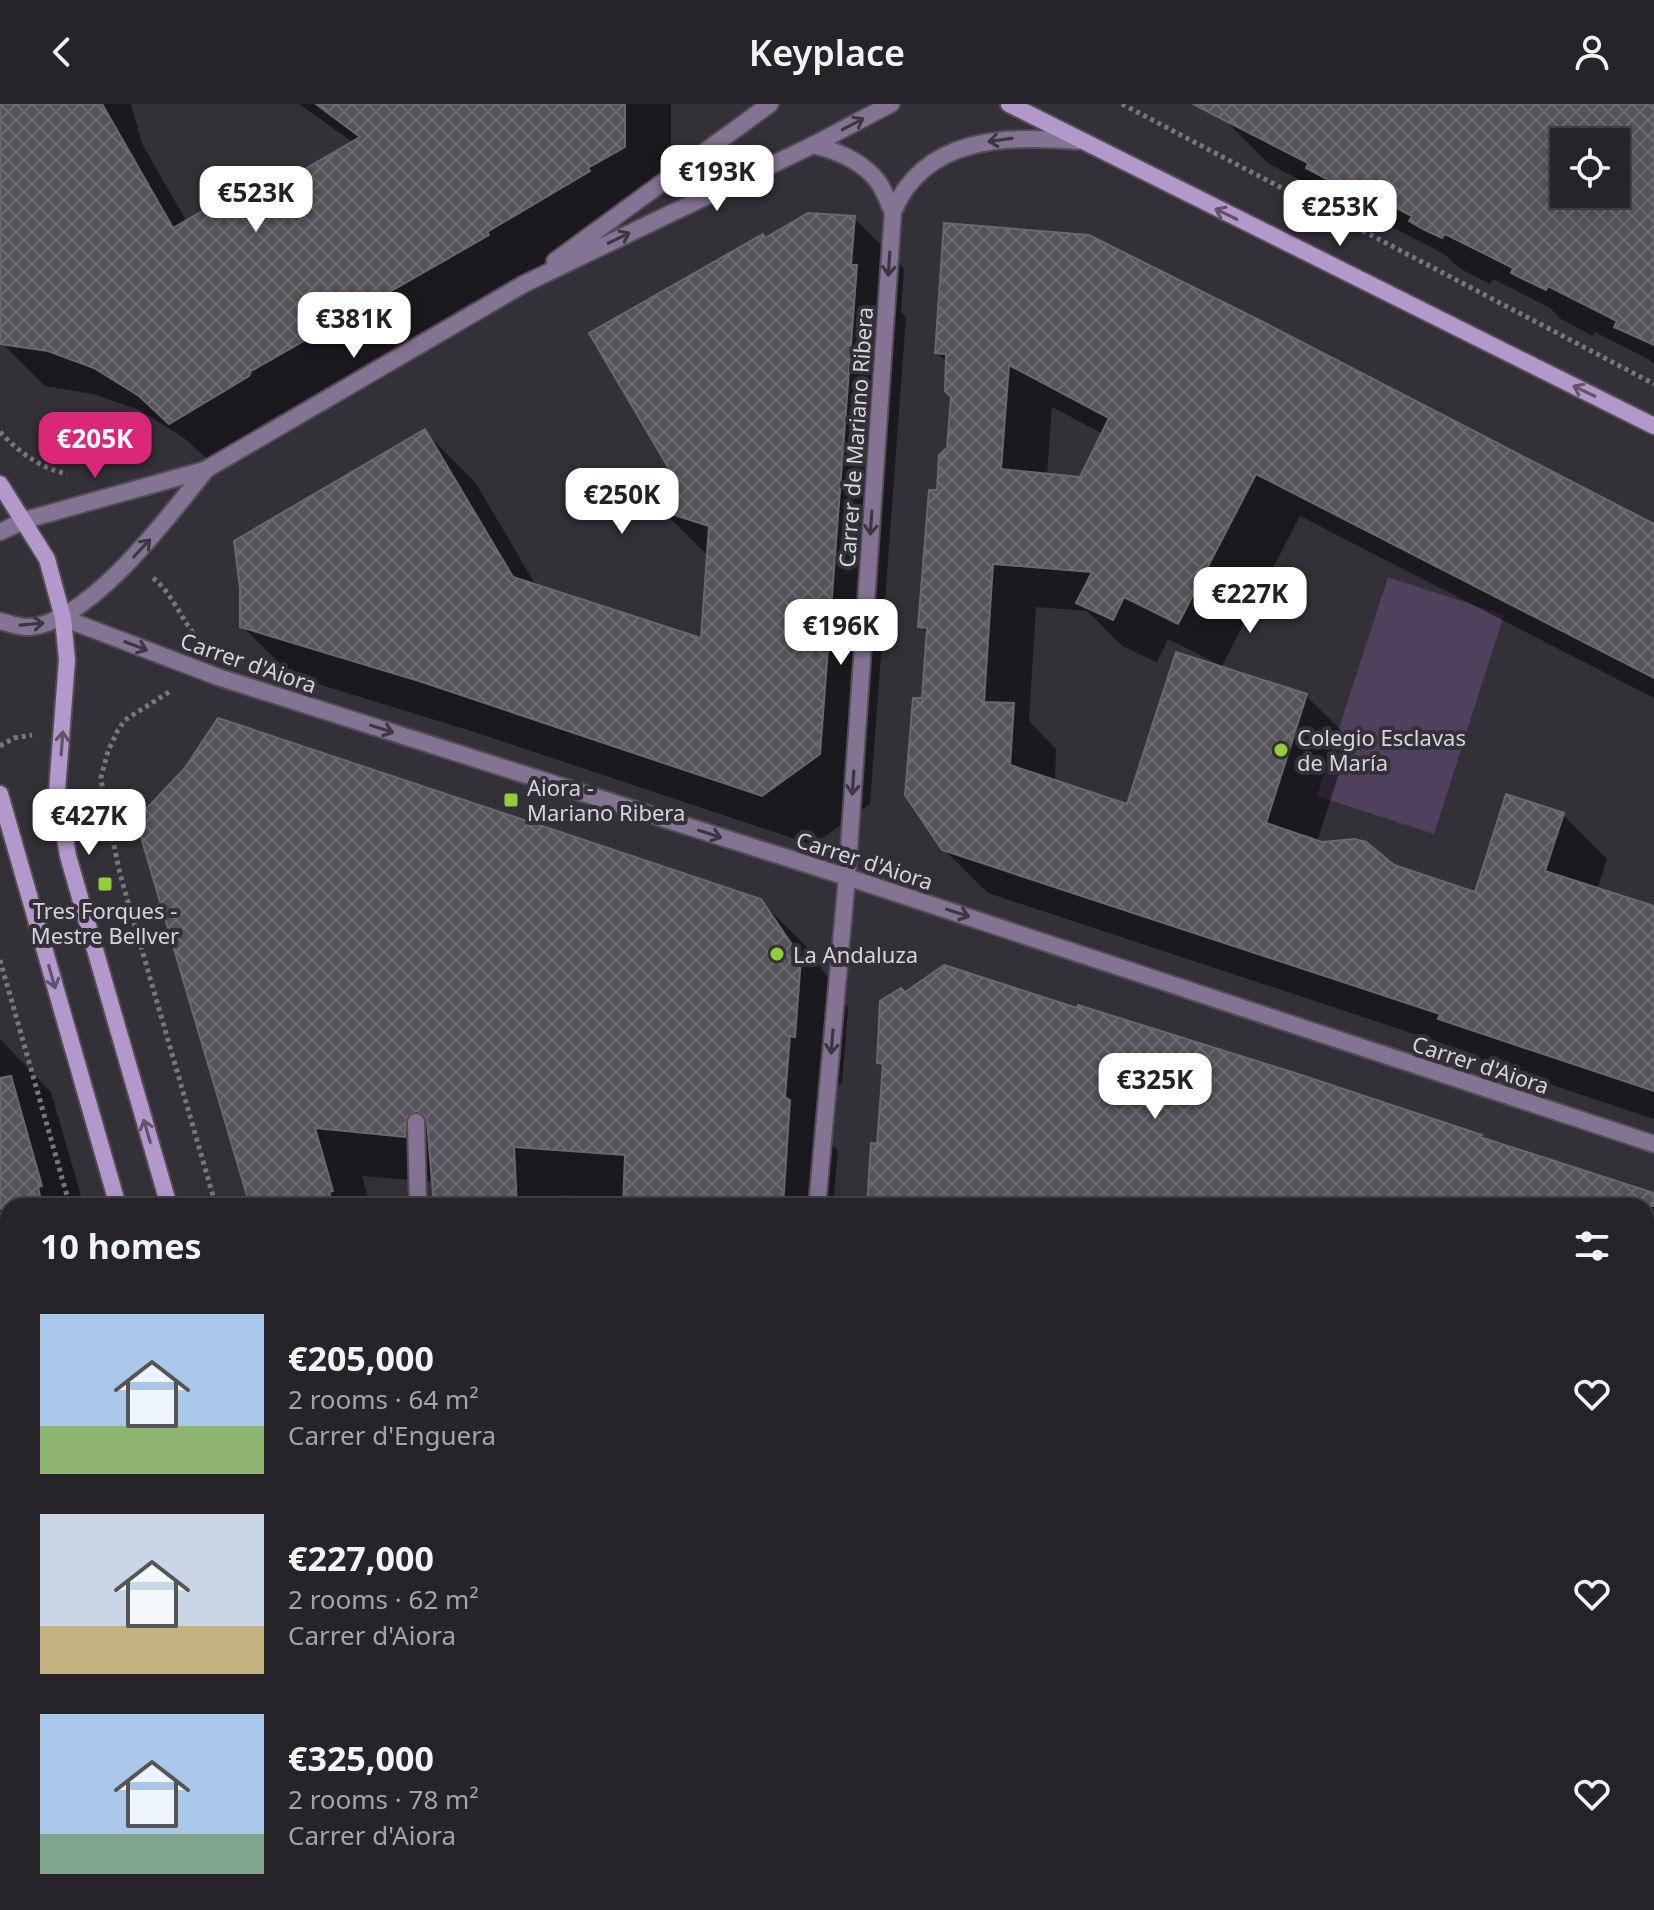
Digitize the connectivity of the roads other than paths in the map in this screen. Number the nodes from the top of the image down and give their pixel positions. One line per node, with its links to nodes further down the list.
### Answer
1 (770, 104): 7 (street)
2 (891, 104): 5 (street, one-way to 2)
3 (1009, 104): 4 (main road)
4 (1078, 141): 6 (street, one-way to 6); 8 (main road, one-way to 4)
5 (813, 145): 6 (street); 7 (street, one-way to 5)
6 (893, 212): 16 (street, Carrer de Mariano Ribera, one-way to 16)
7 (524, 284): 9 (street)
8 (1654, 426)
9 (205, 470): 11 (street); 13 (street, one-way to 9)
10 (0, 484): 11 (main road)
11 (25, 520): 12 (street); 13 (main road)
12 (0, 532)
13 (63, 618): 14 (street, one-way to 13); 16 (street, Carrer d'Aiora, one-way to 16); 20 (main road, one-way to 13)
14 (0, 621)
15 (0, 794): 19 (main road, one-way to 19)
16 (847, 877): 18 (street, Carrer d'Aiora, one-way to 18); 22 (street, Carrer de Mariano Ribera, one-way to 22)
17 (416, 1122): 21 (street)
18 (1654, 1144)
19 (116, 1198)
20 (167, 1198)
21 (418, 1198)
22 (818, 1198)

